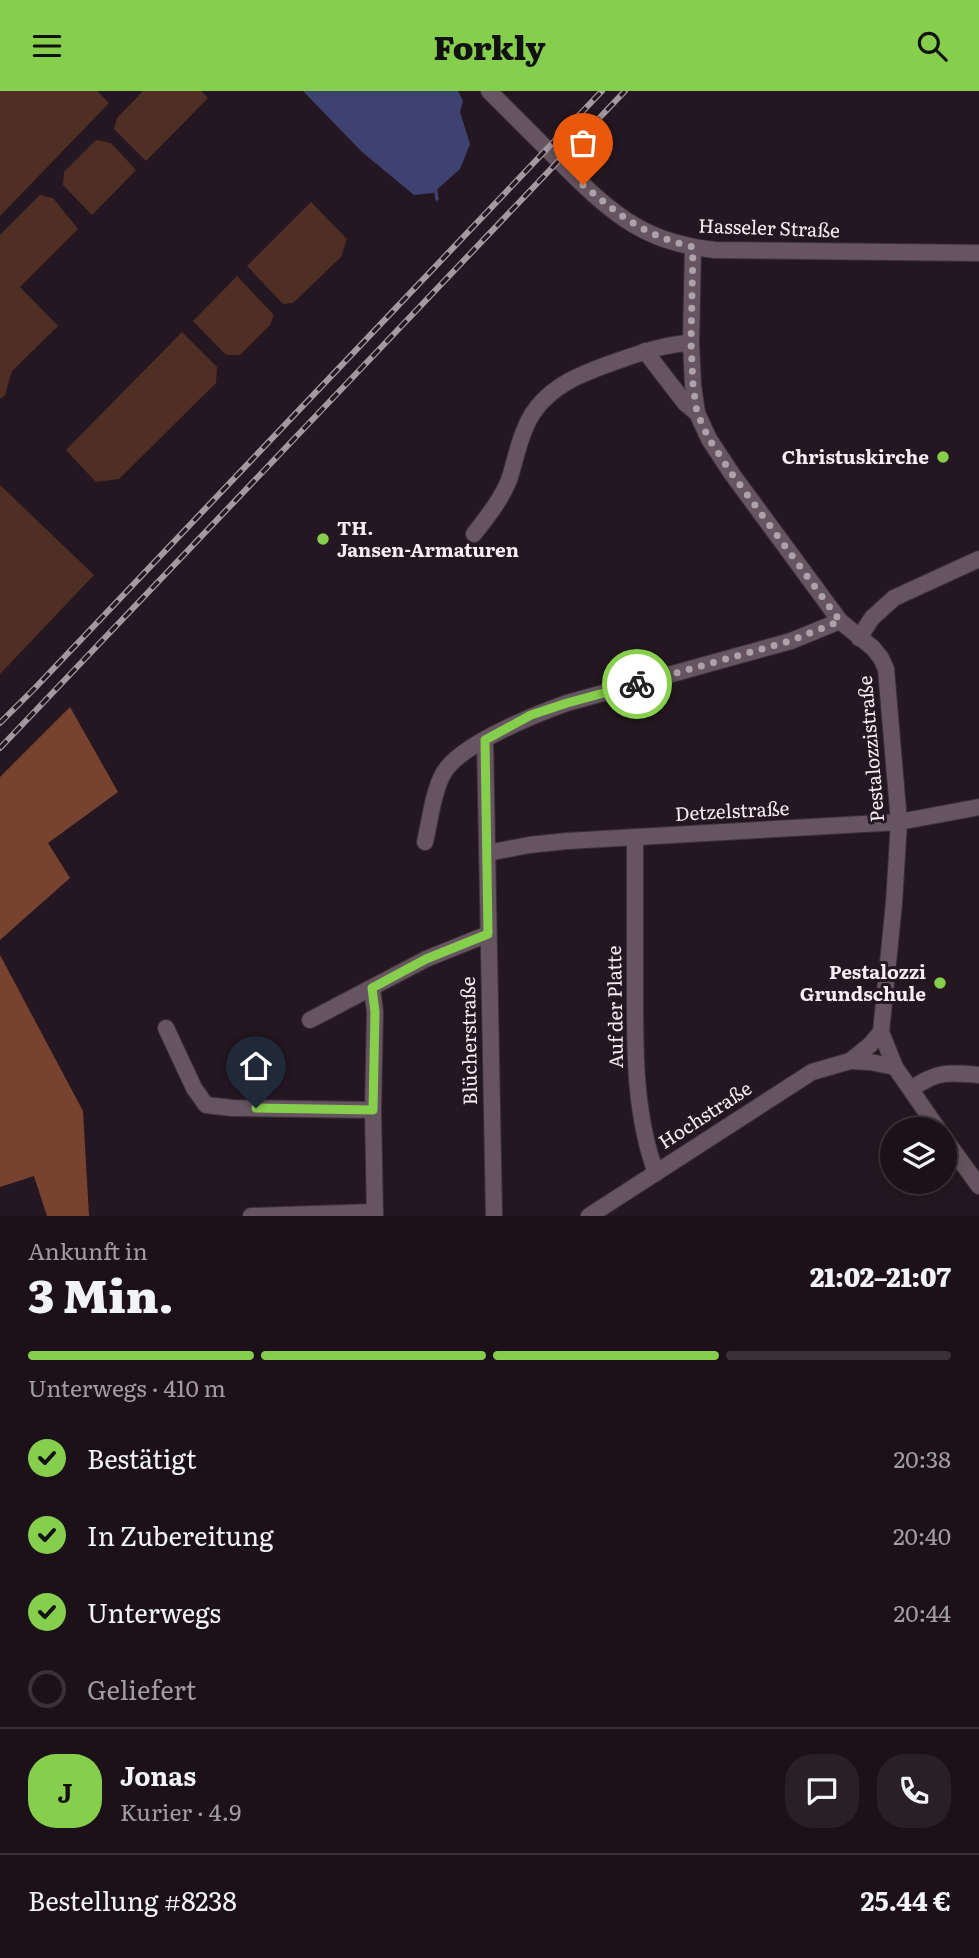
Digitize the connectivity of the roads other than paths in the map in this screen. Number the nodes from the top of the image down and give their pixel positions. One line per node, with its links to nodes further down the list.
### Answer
1 (489, 91): 2 (street, Hasseler Straße)
2 (693, 247): 3 (street, Hasseler Straße); 4 (street, Pestalozzistraße)
3 (979, 253)
4 (691, 343): 5 (street); 6 (street, Pestalozzistraße)
5 (645, 351): 6 (street, Pestalozzistraße); 7 (street)
6 (697, 413): 9 (street, Pestalozzistraße)
7 (474, 534)
8 (979, 559): 10 (street)
9 (840, 621): 10 (street, Pestalozzistraße); 11 (street)
10 (859, 638): 13 (street, Pestalozzistraße)
11 (485, 740): 15 (street); 16 (street, Blücherstraße)
12 (979, 807): 13 (street, Detzelstraße)
13 (899, 822): 14 (street, Detzelstraße); 21 (street, Pestalozzistraße)
14 (635, 838): 16 (street, Detzelstraße); 29 (street, Auf der Platte)
15 (425, 842)
16 (488, 853): 17 (street, Blücherstraße)
17 (488, 934): 18 (street); 34 (street, Blücherstraße)
18 (372, 988): 19 (street); 26 (street)
19 (310, 1020)
20 (166, 1028): 26 (street)
21 (881, 1032): 22 (street, Hochstraße); 23 (street, Pestalozzistraße)
22 (850, 1061): 23 (street, Hochstraße); 29 (street, Hochstraße)
23 (895, 1067): 25 (street, Pestalozzistraße)
24 (979, 1075): 25 (street)
25 (911, 1089): 27 (street, Pestalozzistraße)
26 (373, 1110): 32 (street)
27 (930, 1117)
28 (957, 1156): 30 (street)
29 (656, 1173): 31 (street, Hochstraße)
30 (979, 1186)
31 (611, 1210): 35 (street, Hochstraße)
32 (375, 1214): 33 (street)
33 (251, 1216)
34 (494, 1216)
35 (589, 1216)

